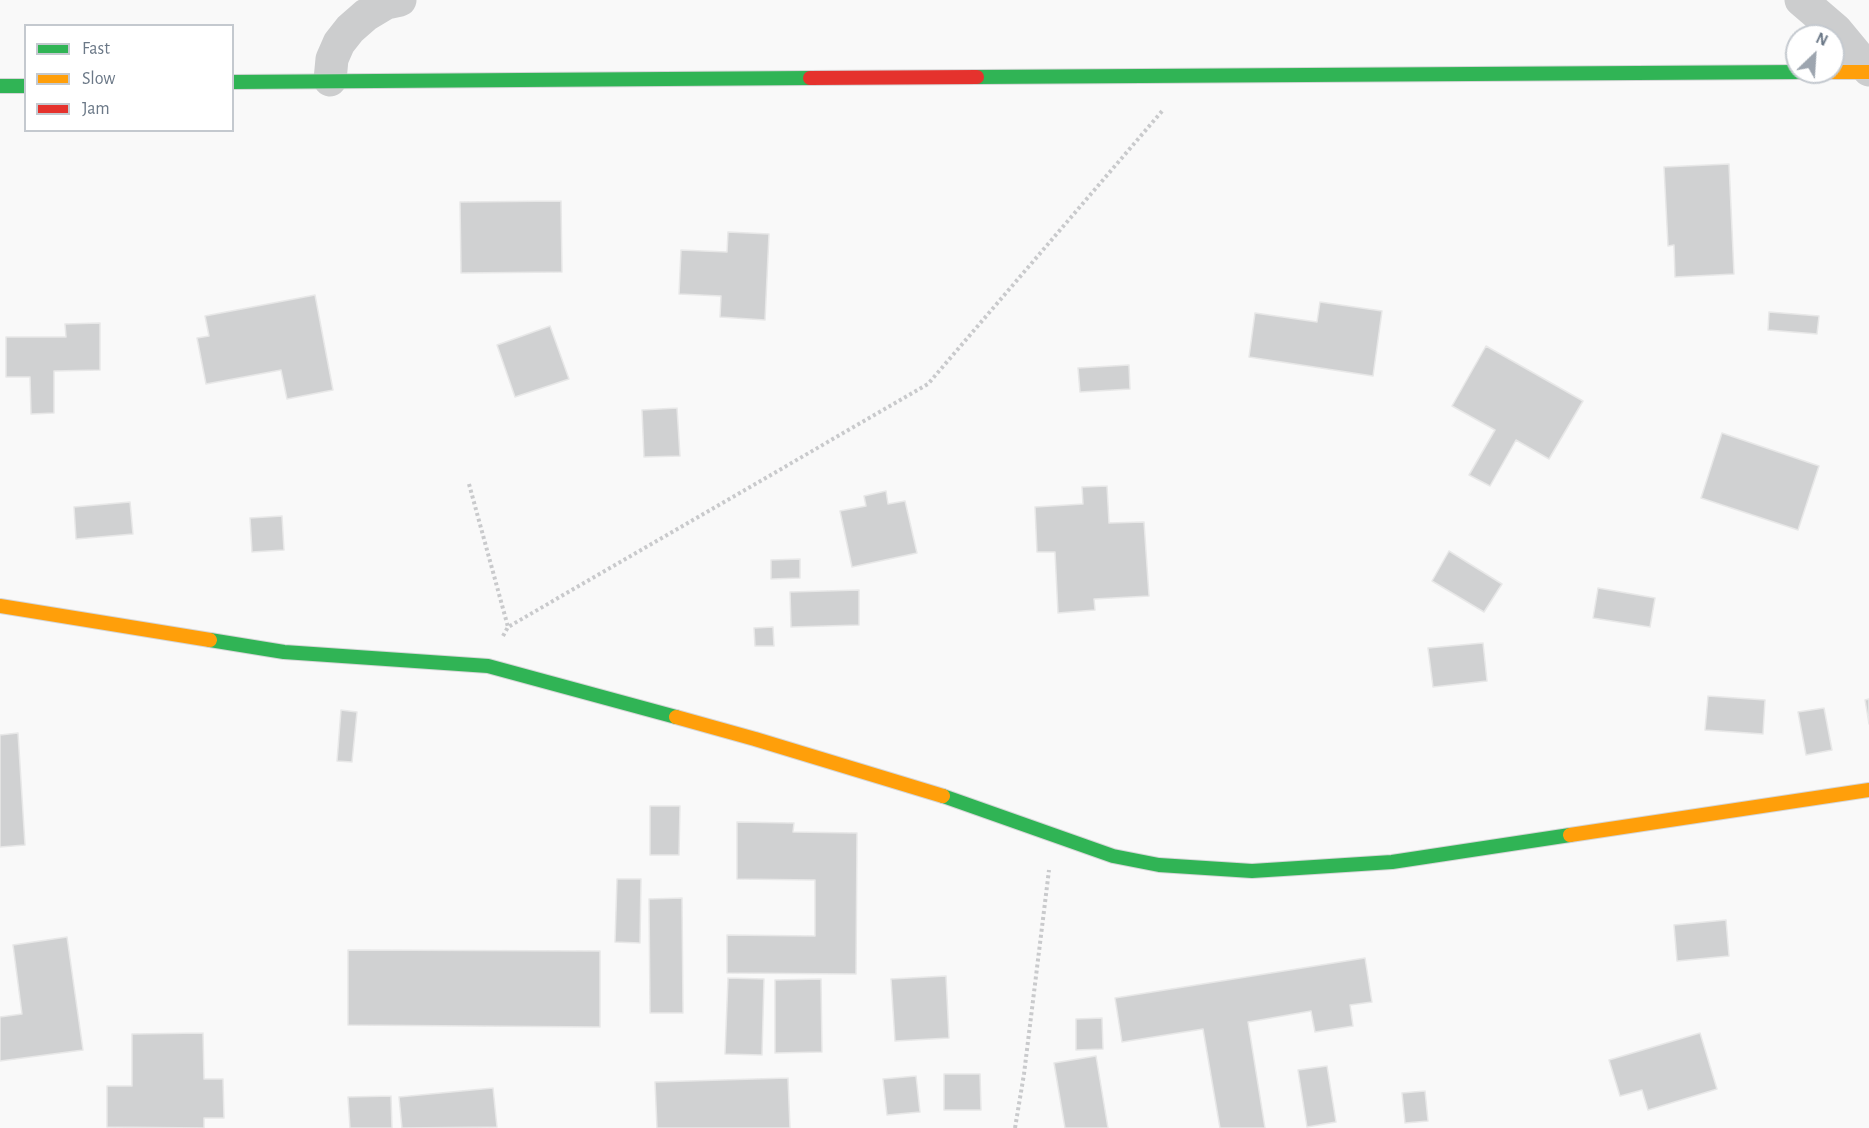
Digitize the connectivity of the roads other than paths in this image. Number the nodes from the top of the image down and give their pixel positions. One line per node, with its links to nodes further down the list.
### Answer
1 (399, 0): 6 (street)
2 (1801, 0): 3 (street)
3 (1869, 71): 5 (street)
4 (1785, 72): 6 (street)
5 (1845, 72)
6 (330, 80): 7 (street)
7 (234, 82)
8 (0, 86): 9 (street)
9 (24, 86)
10 (0, 606): 11 (street)
11 (1869, 790)

